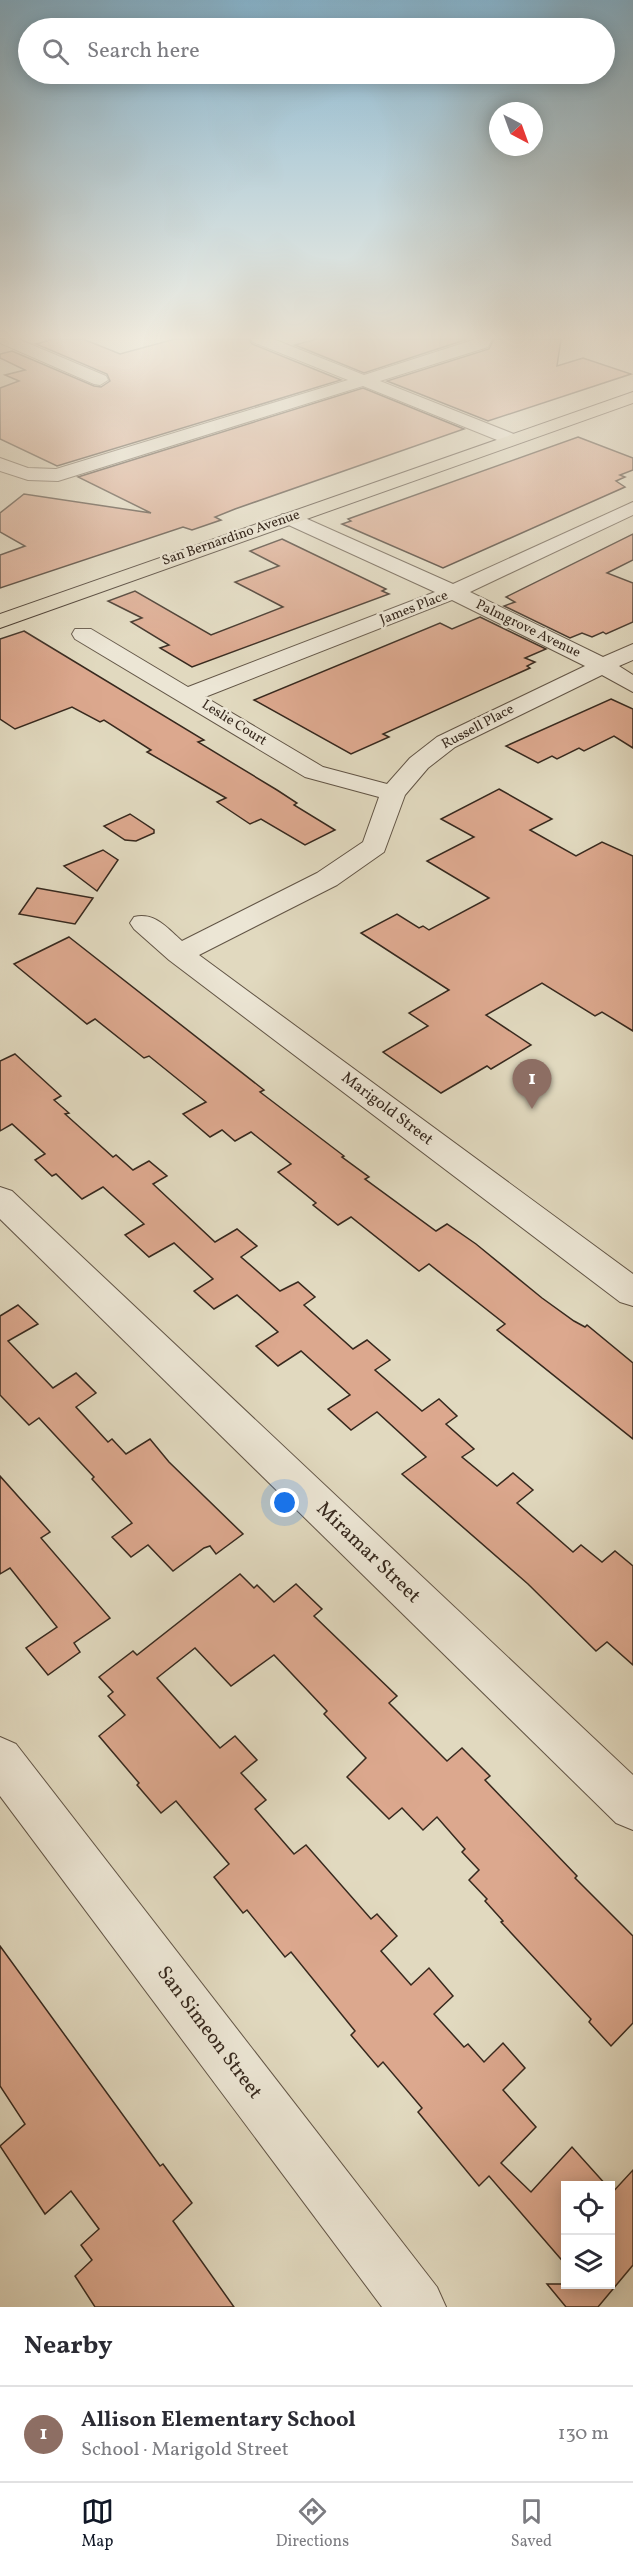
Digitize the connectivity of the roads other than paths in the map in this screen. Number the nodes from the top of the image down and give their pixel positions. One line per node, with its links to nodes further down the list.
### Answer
1 (148, 447): 3 (street)
2 (494, 447): 5 (main road, San Bernardino Avenue)
3 (0, 464)
4 (633, 508): 6 (street, James Place)
5 (289, 518): 6 (street, Palmgrove Avenue); 7 (main road, San Bernardino Avenue)
6 (453, 592): 10 (street, Palmgrove Avenue); 12 (street, James Place)
7 (0, 621)
8 (83, 634): 12 (street, Leslie Court)
9 (633, 651): 10 (street, Russell Place)
10 (603, 666): 11 (street, Palmgrove Avenue); 13 (street, Russell Place)
11 (633, 685)
12 (189, 695): 13 (street, Leslie Court)
13 (393, 793): 15 (street, Russell Place)
14 (144, 922): 15 (street, Marigold Street)
15 (179, 954): 17 (street, Marigold Street)
16 (0, 1199): 19 (street, Miramar Street)
17 (633, 1293)
18 (0, 1759): 20 (street, San Simeon Street)
19 (633, 1807)
20 (417, 2307)

